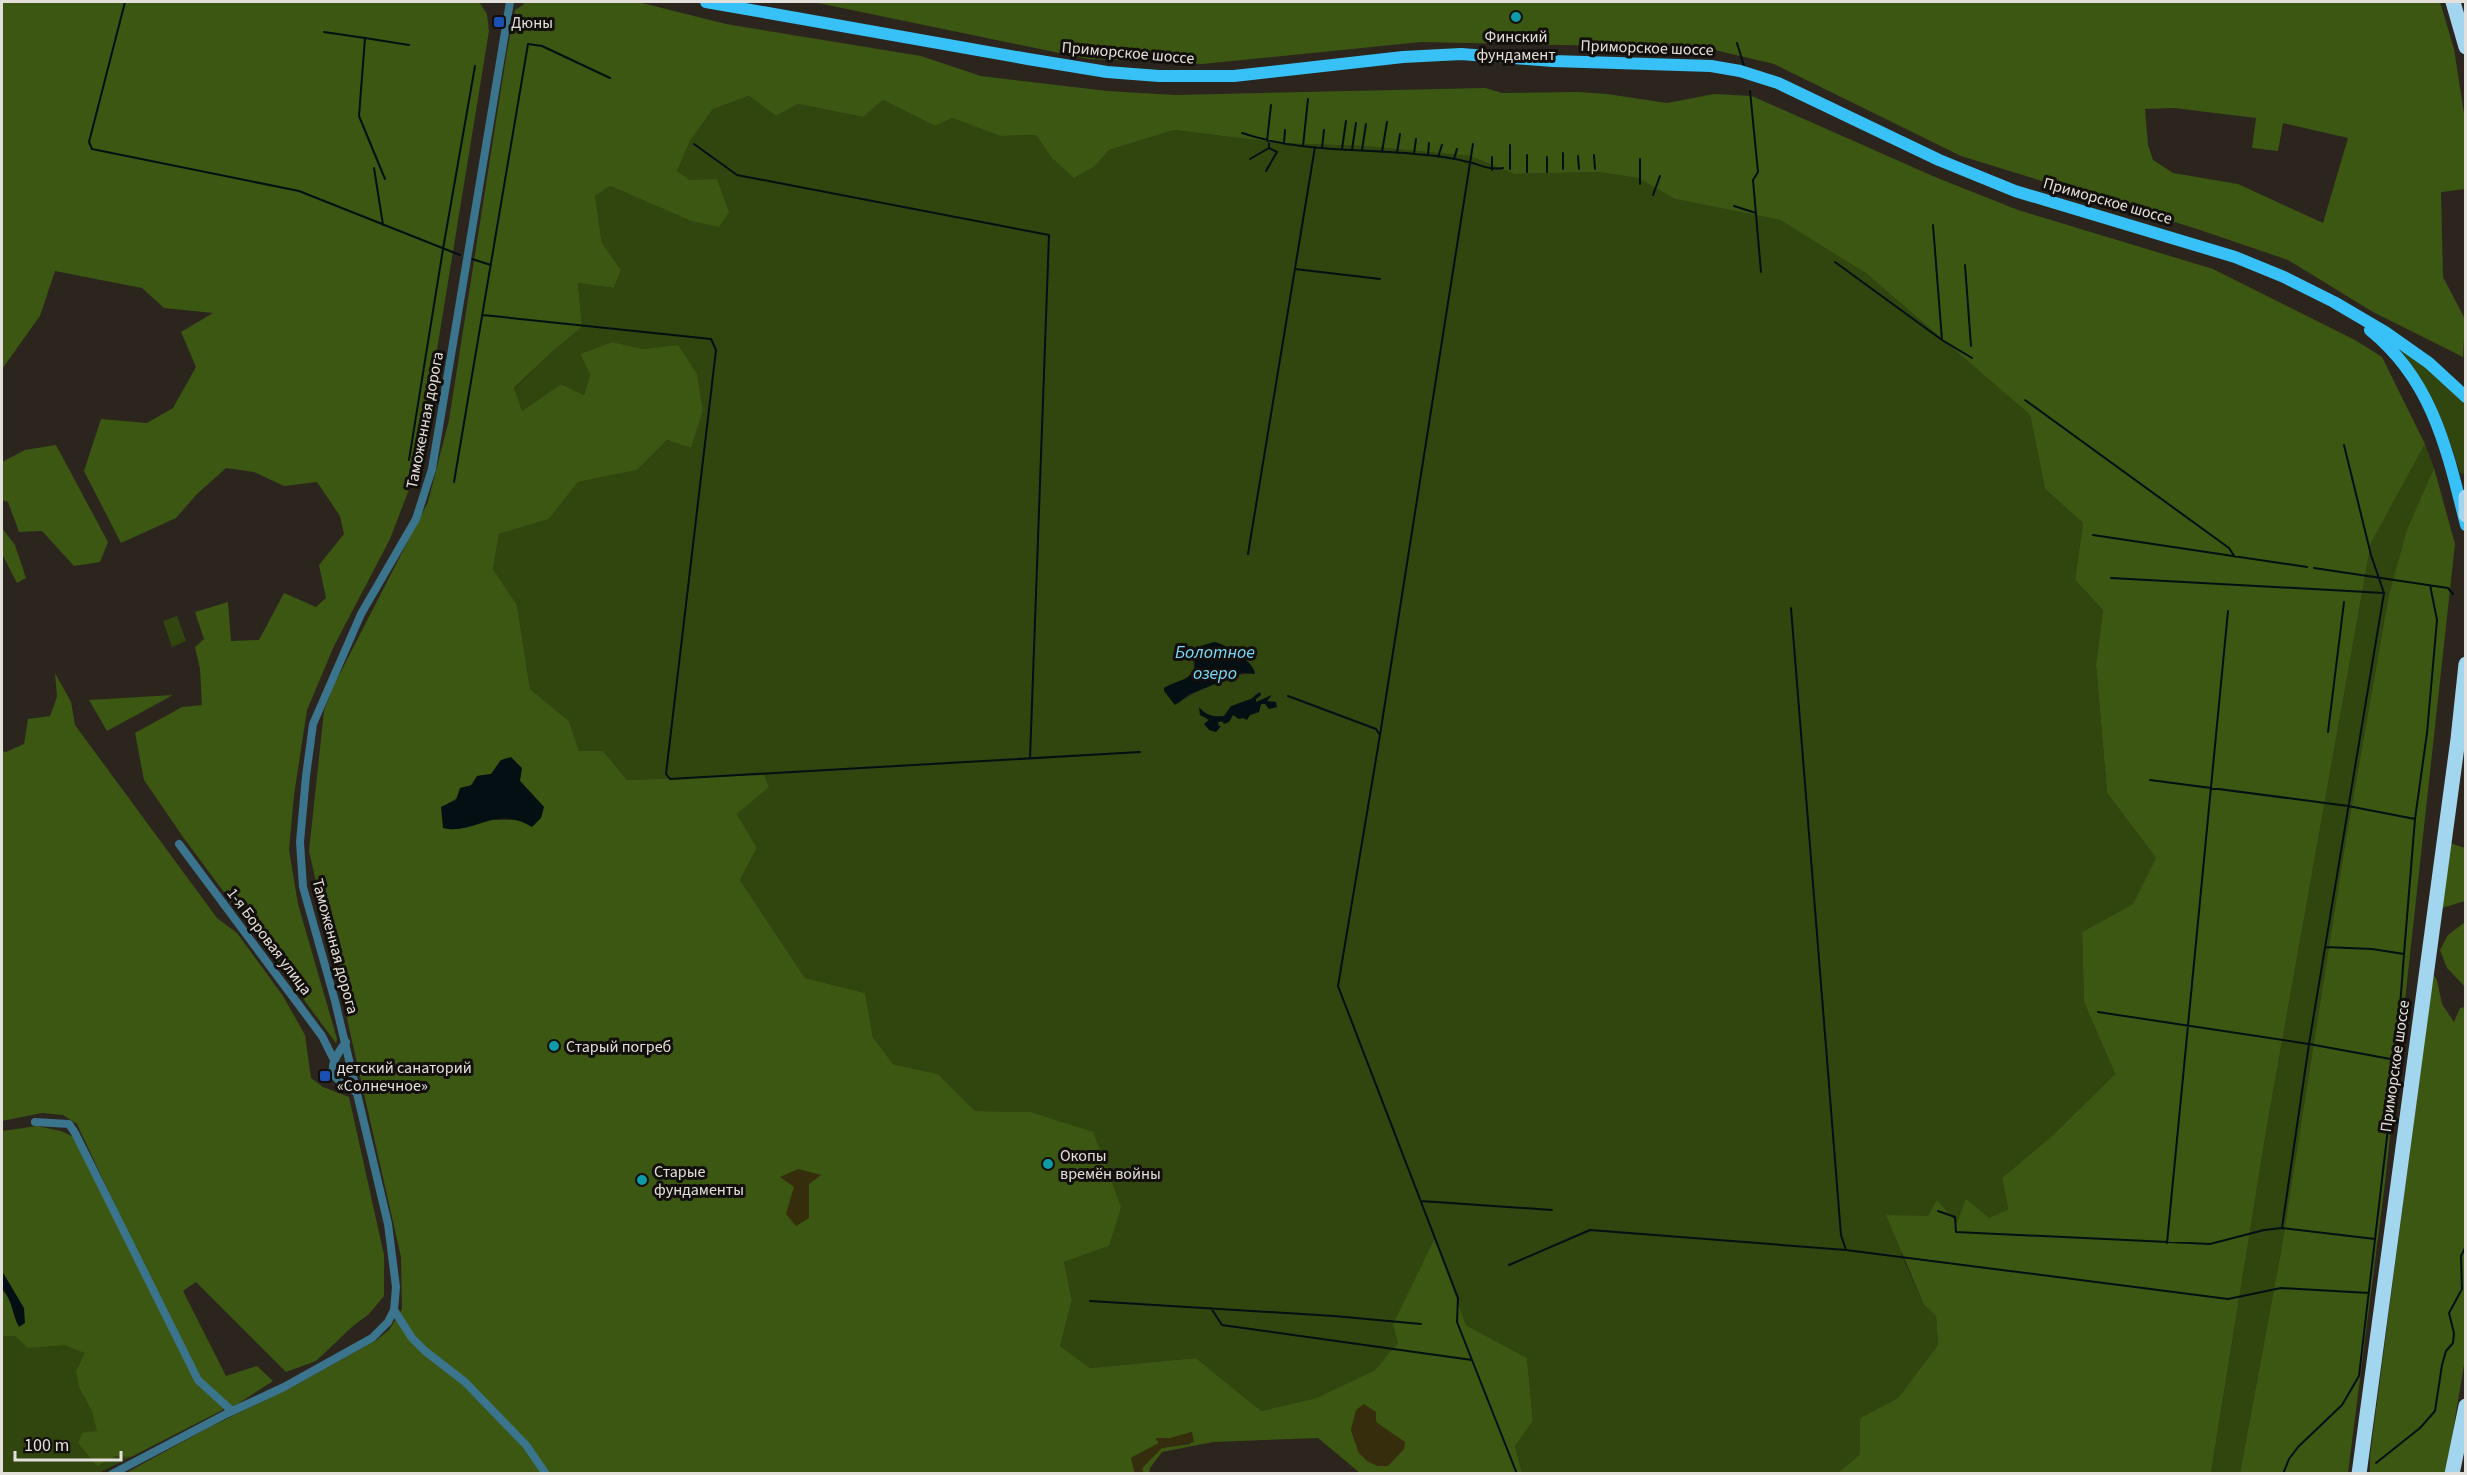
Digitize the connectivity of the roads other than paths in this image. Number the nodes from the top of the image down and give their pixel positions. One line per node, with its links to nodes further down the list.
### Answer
1 (510, 2): 13 (street, Таможенная дорога)
2 (706, 2): 5 (main road, Приморское шоссе)
3 (2453, 2): 4 (highway)
4 (2466, 47)
5 (2334, 302): 6 (main road, Приморское шоссе); 9 (main road, Приморское шоссе)
6 (2466, 397)
7 (2466, 497): 8 (highway)
8 (2466, 515)
9 (2466, 525)
10 (2466, 664): 11 (highway, Приморское шоссе)
11 (2462, 745): 22 (highway, Приморское шоссе)
12 (179, 844): 14 (street, 1-я Боровая улица)
13 (346, 1042): 14 (street); 15 (street, Таможенная дорога)
14 (333, 1058): 15 (street, 1-я Боровая улица)
15 (356, 1092): 17 (street, Таможенная дорога)
16 (35, 1122): 19 (street)
17 (394, 1310): 19 (street); 21 (street)
18 (2466, 1406): 23 (highway)
19 (232, 1411): 20 (street)
20 (112, 1473)
21 (546, 1473)
22 (2359, 1473)
23 (2452, 1473)

